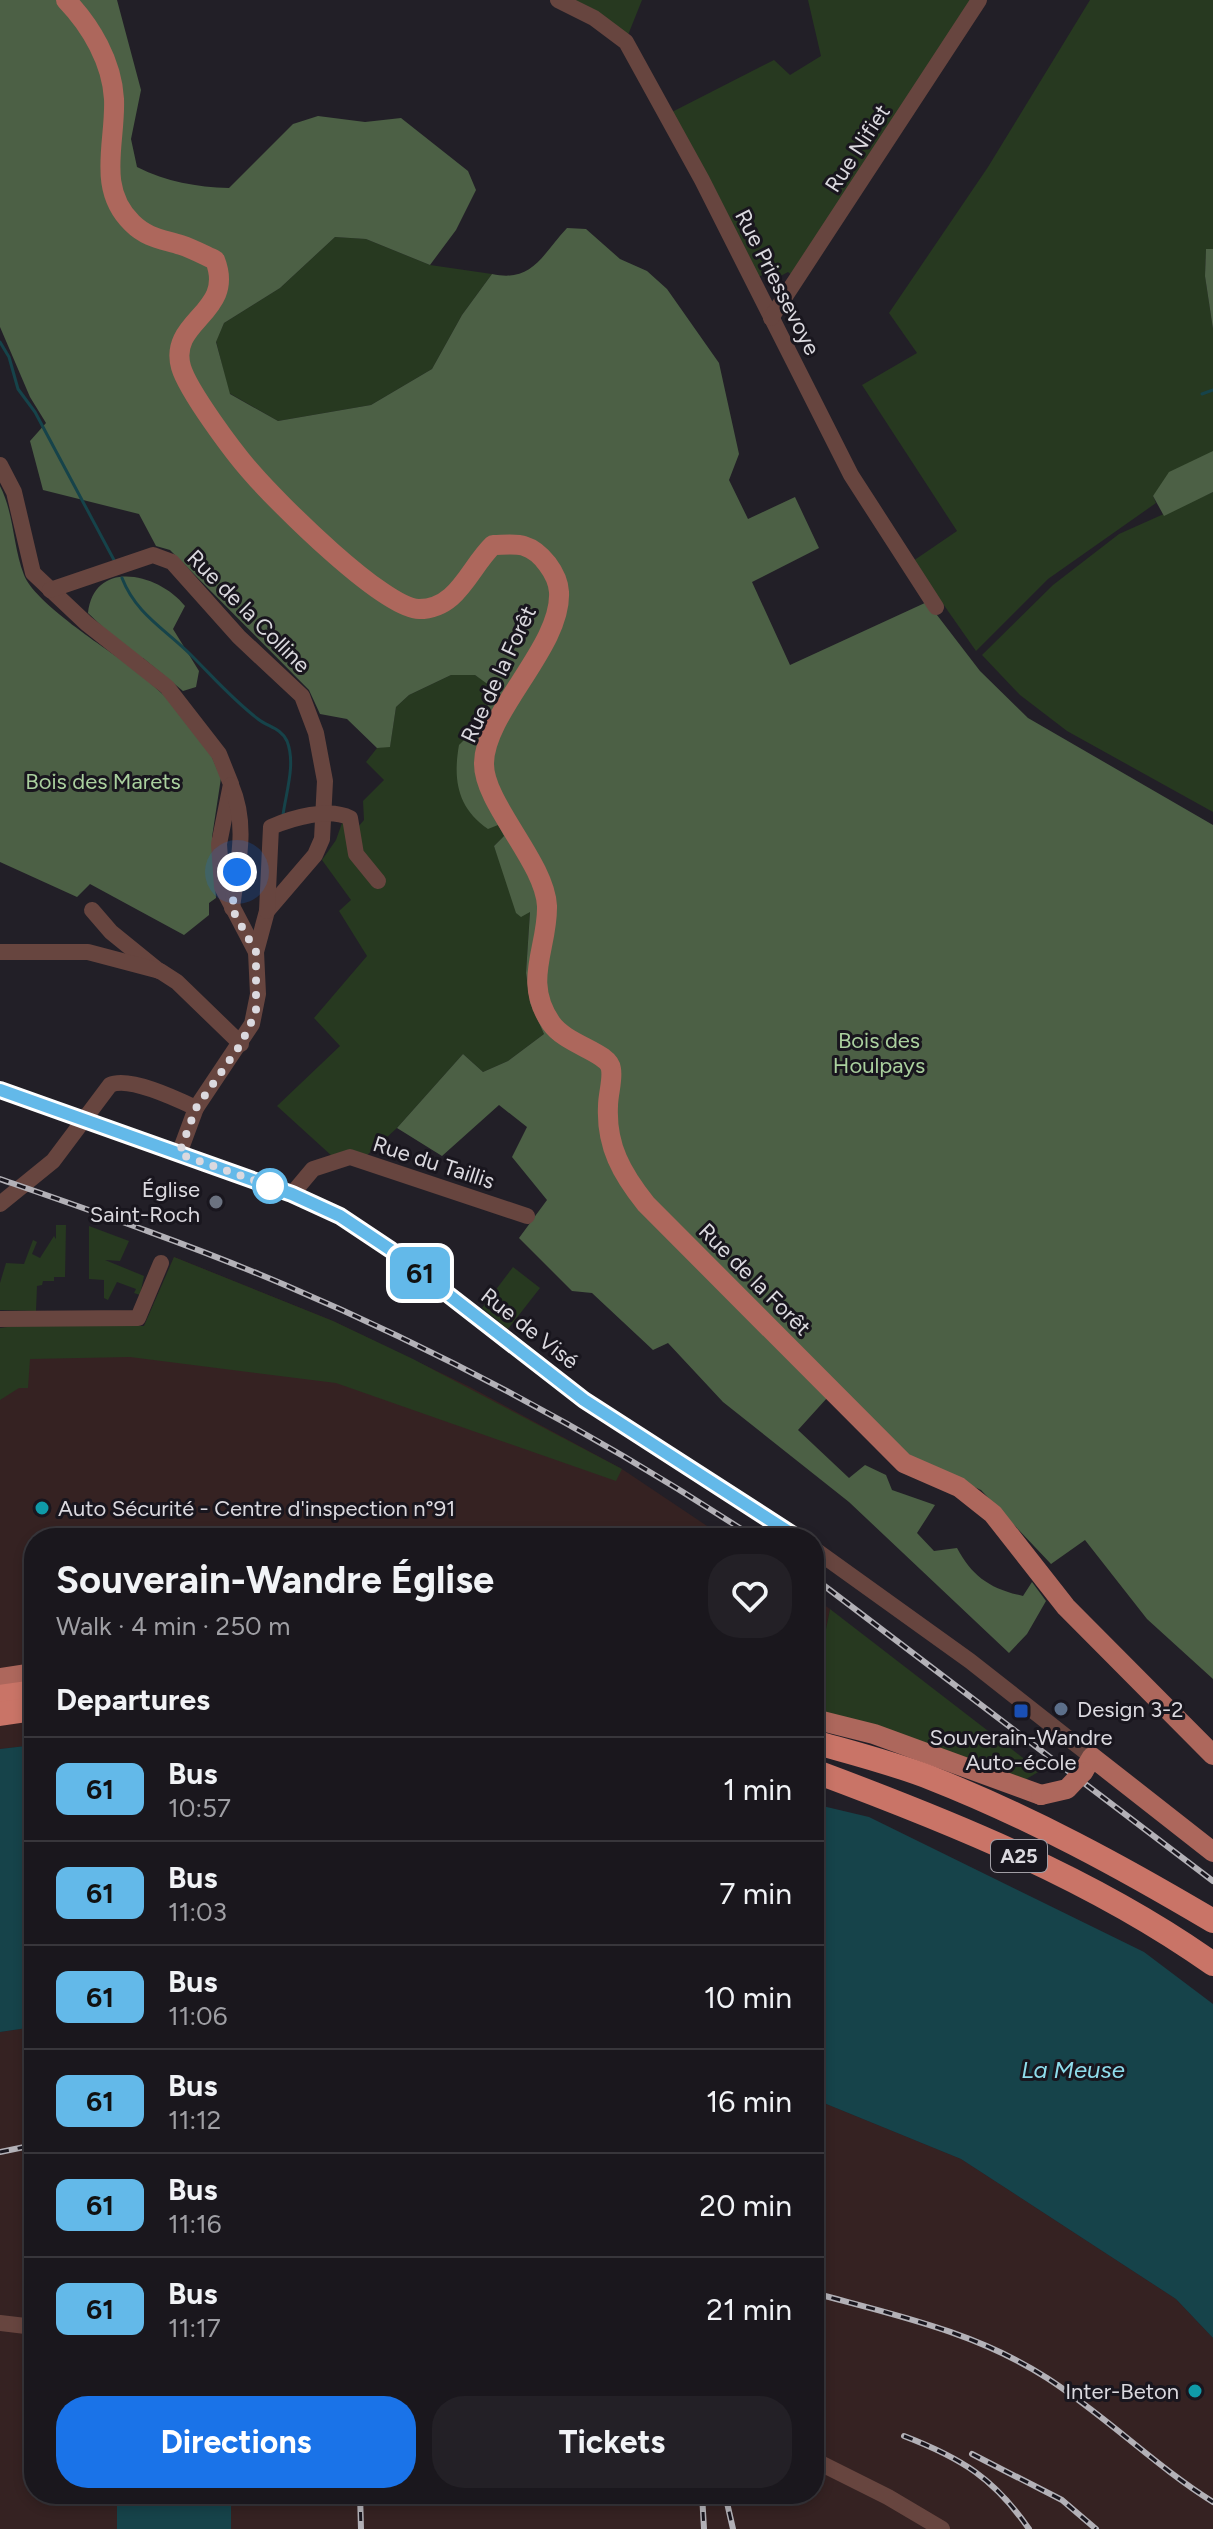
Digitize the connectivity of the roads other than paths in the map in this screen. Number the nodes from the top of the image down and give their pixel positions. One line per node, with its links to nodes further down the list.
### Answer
1 (66, 0): 35 (main road, Rue de la Forêt)
2 (558, 0): 4 (street, Rue Priessevoye)
3 (979, 0): 4 (street, Rue Nifiet)
4 (771, 318): 7 (street, Rue Priessevoye)
5 (0, 465): 6 (street)
6 (50, 590): 8 (street, Rue de la Colline); 13 (street)
7 (936, 607)
8 (325, 814): 9 (street); 11 (street, Rue de la Colline); 11 (street)
9 (378, 881)
10 (92, 910): 14 (street)
11 (267, 911): 13 (street, Rue de la Colline)
12 (0, 952): 14 (street)
13 (256, 952): 15 (street, Rue de la Colline)
14 (160, 971): 15 (street)
15 (241, 1044): 17 (street, Rue de la Colline)
16 (0, 1090): 18 (street, Rue de Visé)
17 (196, 1108): 18 (street); 19 (street, Rue de la Colline)
18 (81, 1120): 19 (street, Rue de Visé); 21 (street)
19 (179, 1154): 20 (street, Rue de Visé)
20 (292, 1194): 22 (street, Rue du Taillis); 25 (street, Rue de Visé)
21 (0, 1204)
22 (527, 1216)
23 (161, 1263): 24 (street)
24 (0, 1319)
25 (782, 1528)
26 (824, 1556): 36 (street)
27 (24, 1674): 28 (main road)
28 (0, 1678)
29 (24, 1693): 30 (highway)
30 (0, 1697)
31 (24, 1710): 32 (highway)
32 (0, 1714)
33 (824, 1722): 36 (main road, bridge)
34 (824, 1745): 39 (highway, A25)
35 (1213, 1755)
36 (1087, 1765): 38 (main road)
37 (824, 1775): 40 (highway, A25)
38 (1213, 1852)
39 (1213, 1921)
40 (1213, 1964)
41 (0, 2323): 42 (street)
42 (24, 2326)
43 (824, 2465): 44 (street)
44 (942, 2529)

